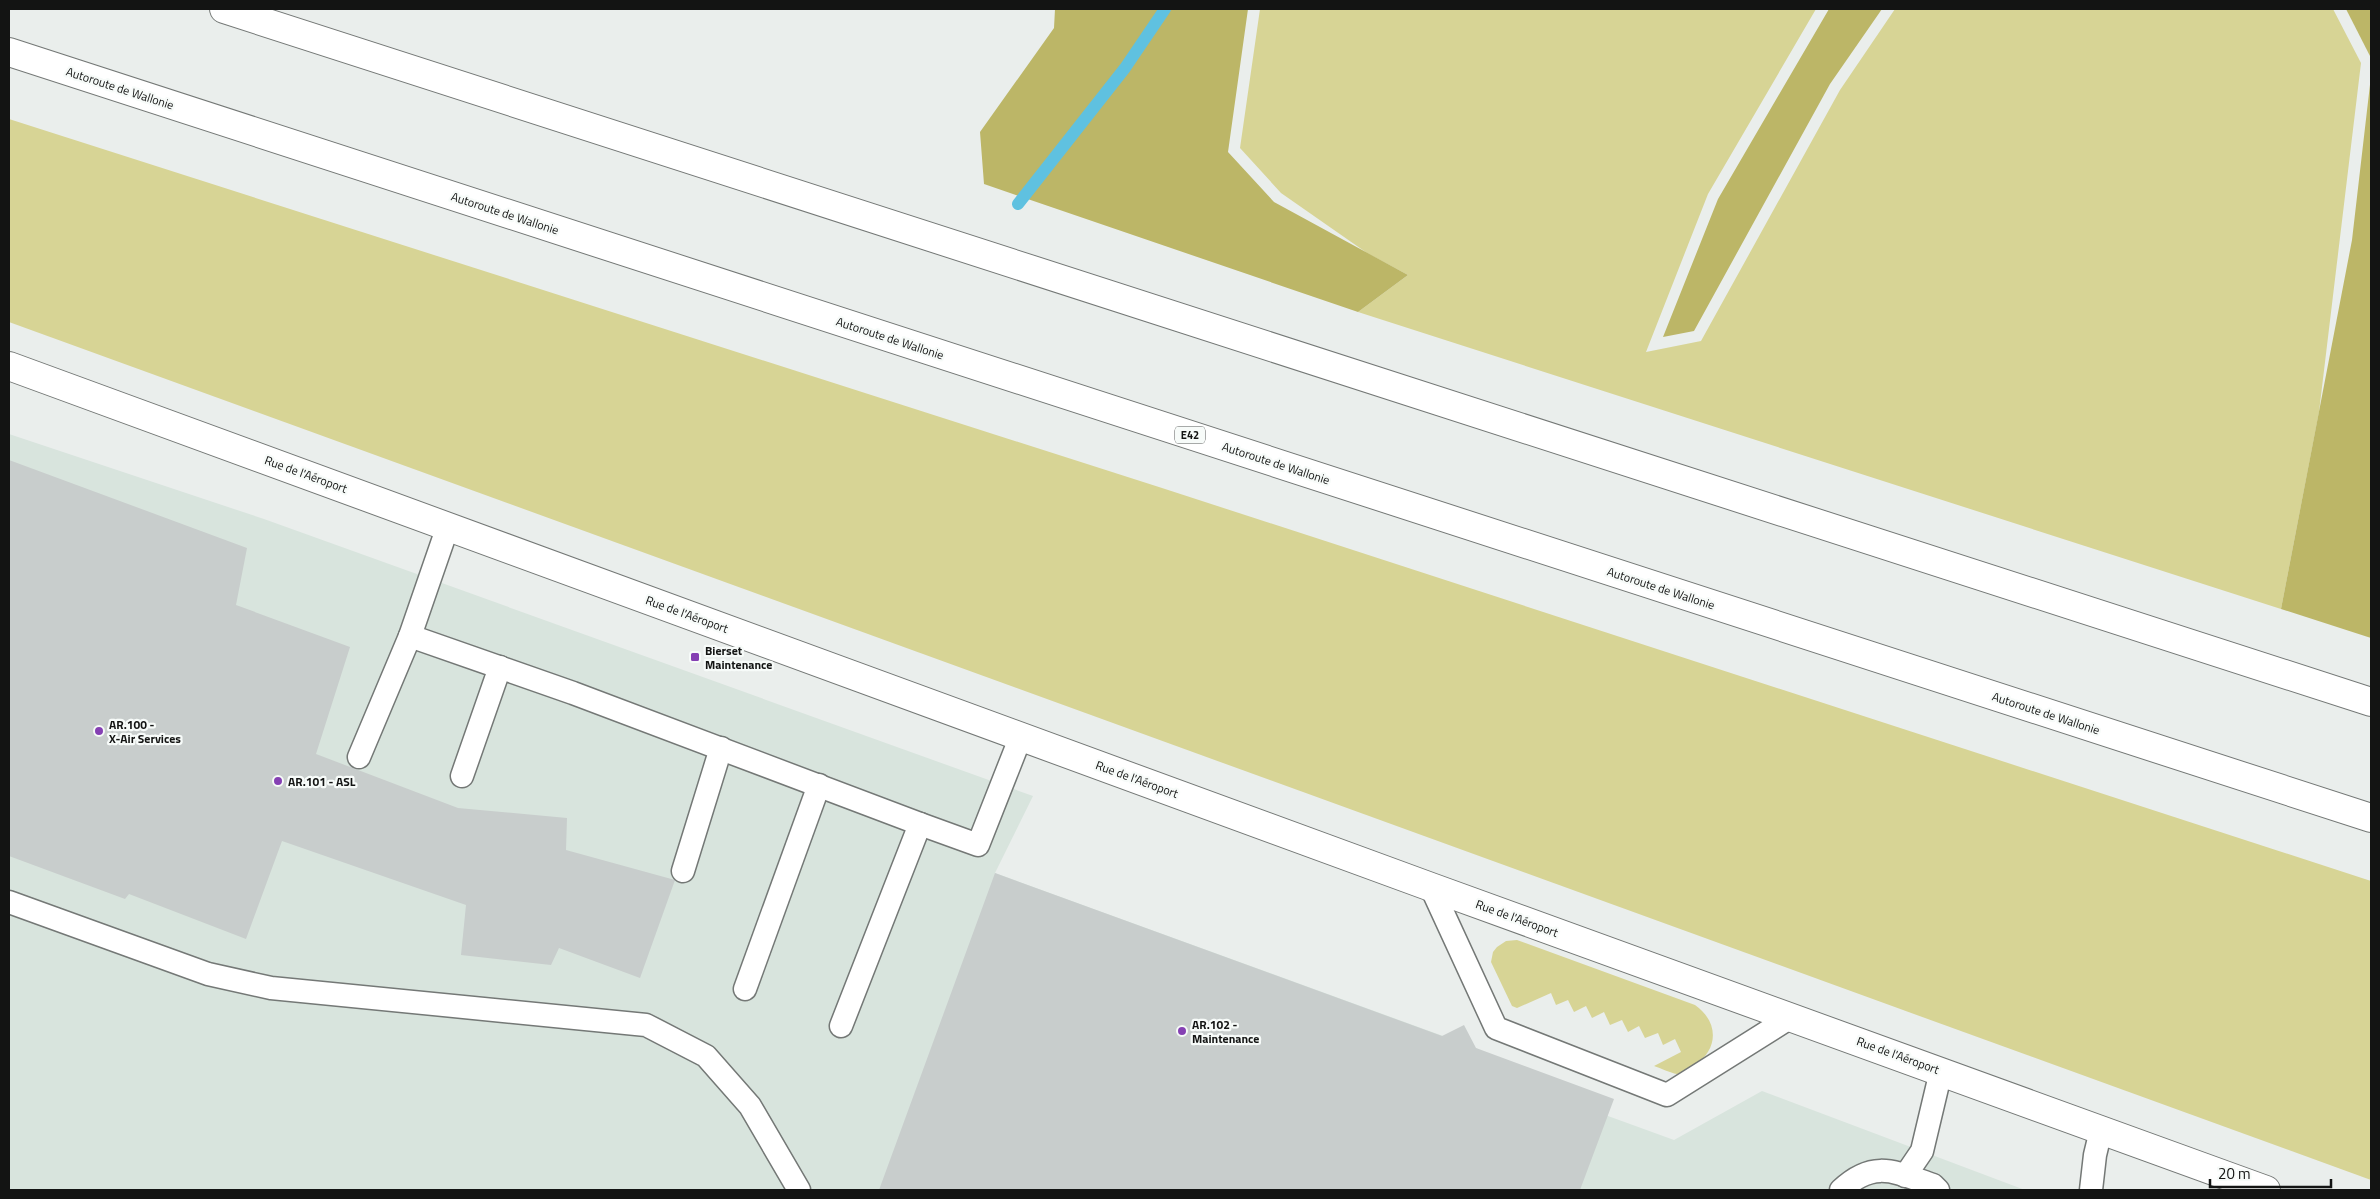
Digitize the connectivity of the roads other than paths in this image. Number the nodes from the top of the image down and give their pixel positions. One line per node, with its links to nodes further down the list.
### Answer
1 (224, 9): 7 (main road)
2 (9, 52): 13 (main road, Autoroute de Wallonie / E42)
3 (9, 366): 4 (main road, Rue de l'Aéroport)
4 (448, 526): 5 (lane); 8 (main road, Rue de l'Aéroport)
5 (410, 636): 6 (lane); 10 (lane)
6 (500, 667): 9 (lane); 11 (lane)
7 (2371, 702)
8 (1021, 736): 14 (lane); 16 (main road, Rue de l'Aéroport)
9 (720, 748): 12 (lane); 15 (lane)
10 (359, 757)
11 (462, 776)
12 (820, 785): 14 (lane); 18 (lane)
13 (2371, 818)
14 (920, 824): 20 (lane)
15 (683, 871)
16 (1431, 887): 19 (main road, Rue de l'Aéroport); 19 (lane)
17 (9, 902): 24 (lane)
18 (745, 988)
19 (1790, 1017): 21 (main road, Rue de l'Aéroport)
20 (841, 1026)
21 (1941, 1071): 22 (main road, Rue de l'Aéroport); 23 (lane)
22 (2101, 1130): 27 (lane); 28 (main road, Rue de l'Aéroport)
23 (1905, 1176): 25 (lane); 26 (lane)
24 (799, 1190)
25 (1841, 1190)
26 (1938, 1190)
27 (2090, 1190)
28 (2266, 1190)

